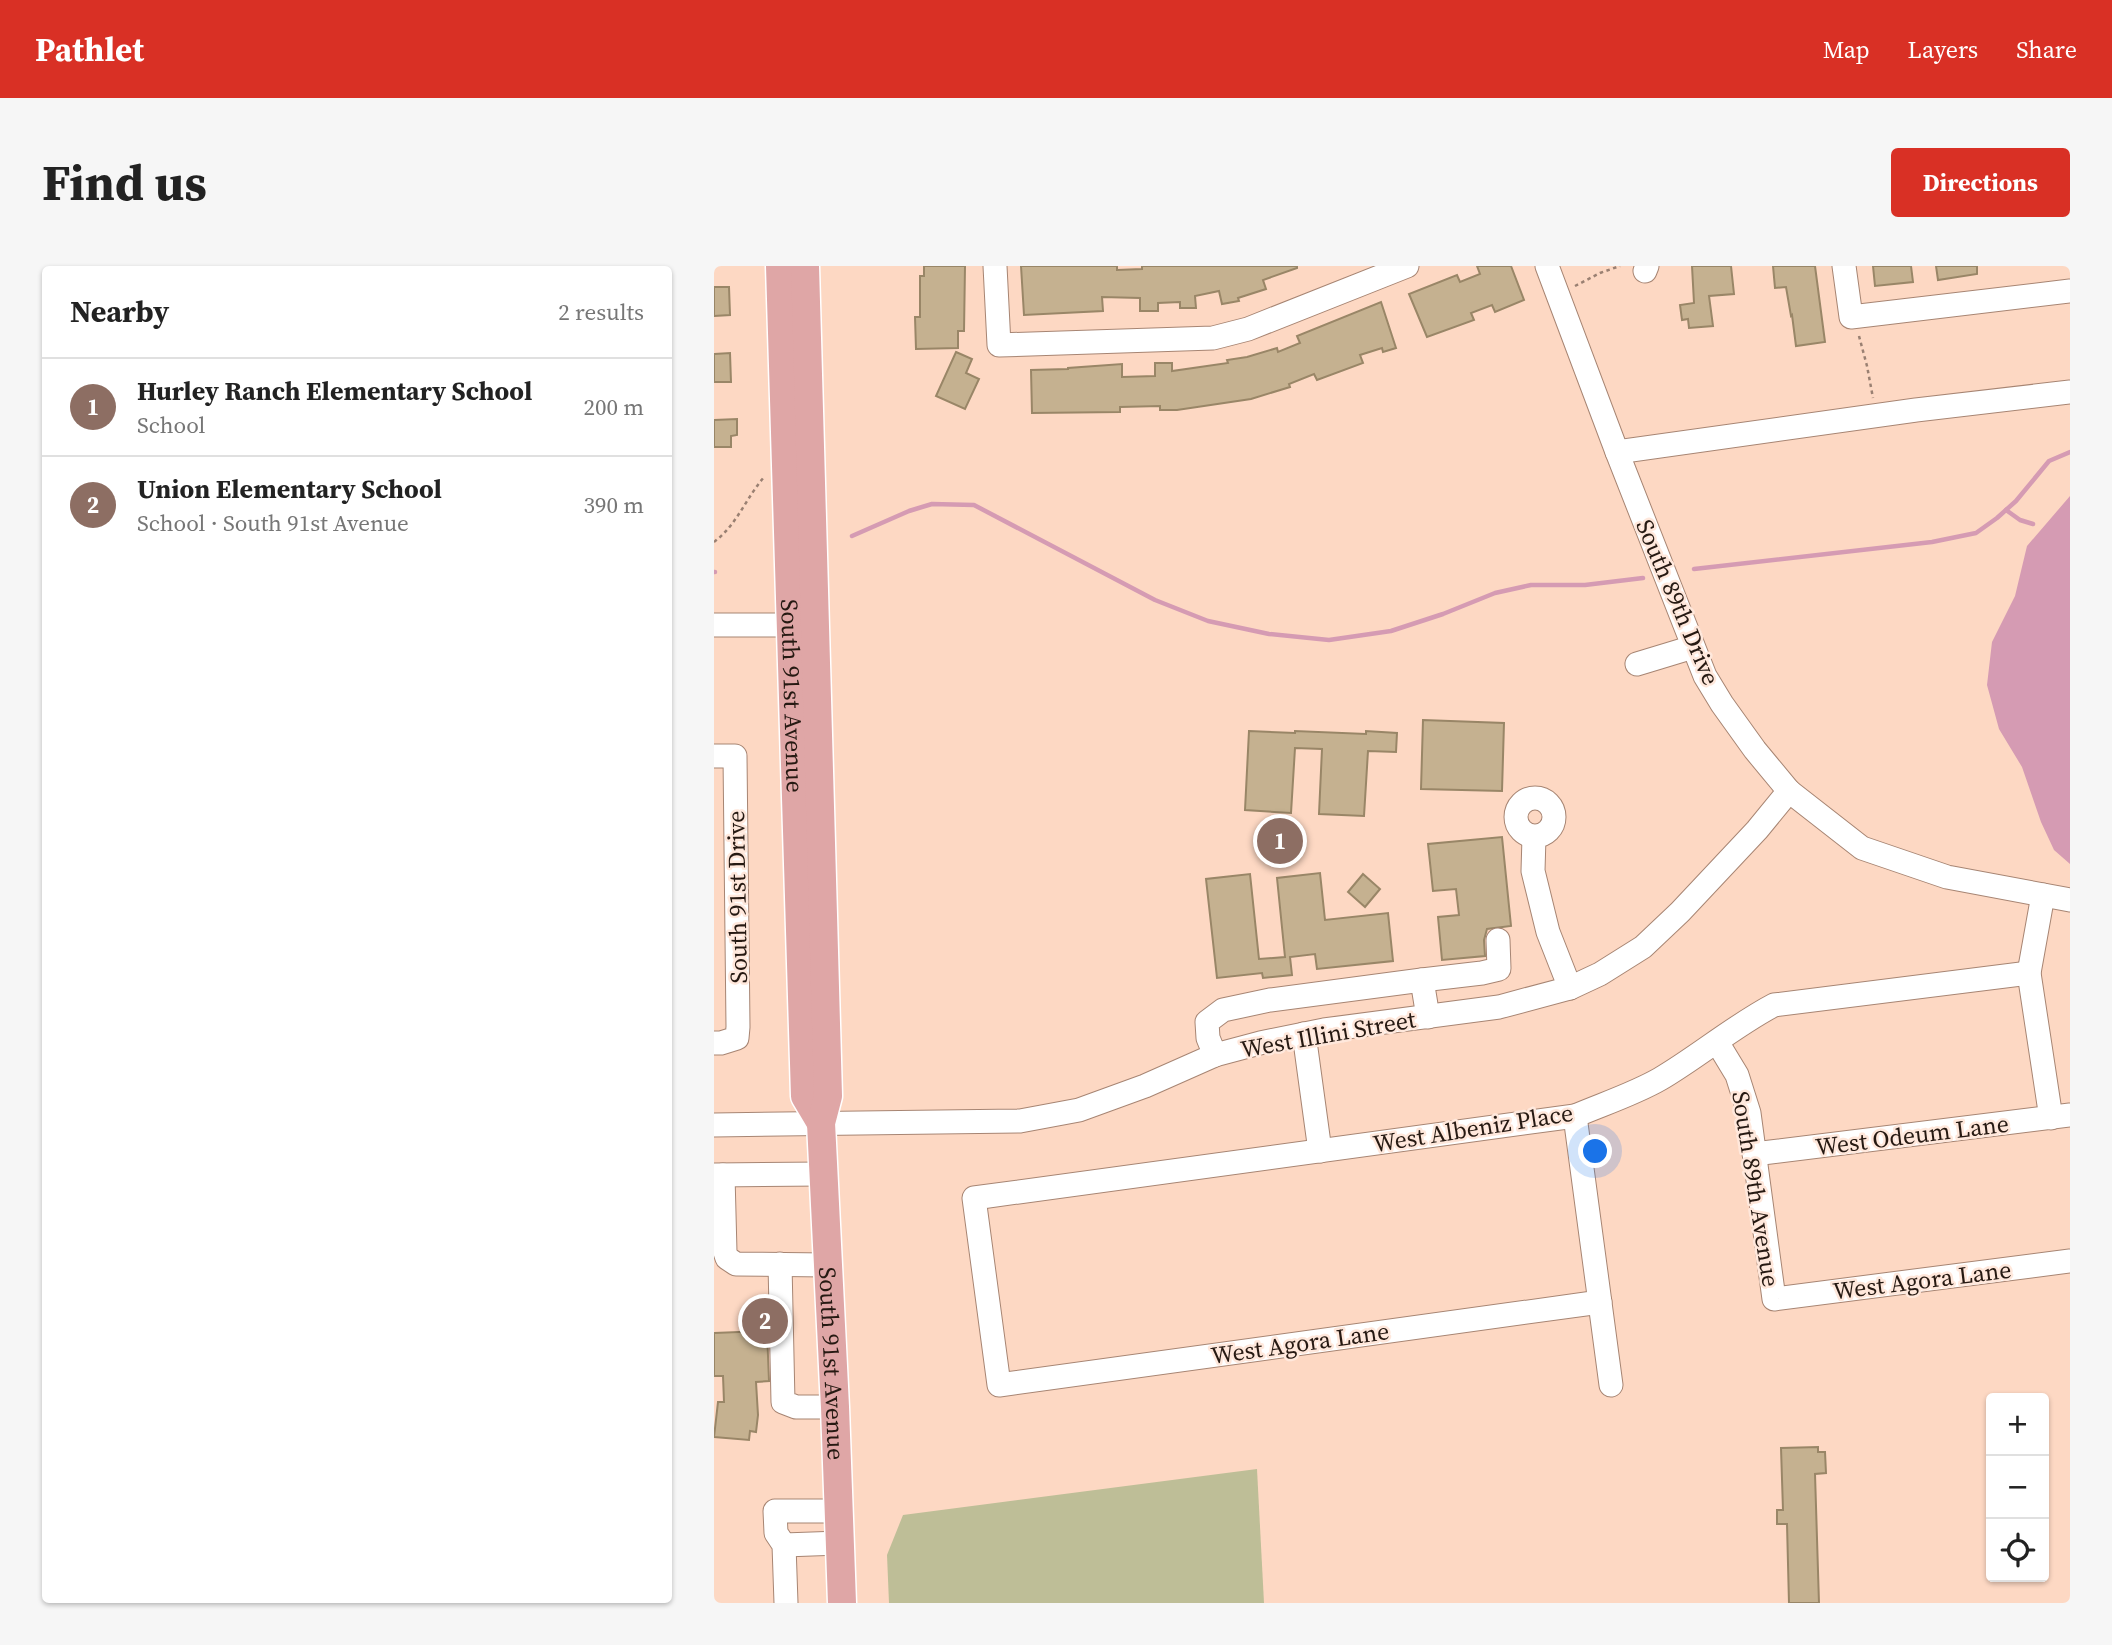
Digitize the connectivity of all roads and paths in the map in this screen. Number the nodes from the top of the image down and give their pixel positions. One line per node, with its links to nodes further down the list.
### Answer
1 (780, 266): 14 (main road, South 91st Avenue)
2 (805, 266): 36 (main road, South 91st Avenue)
3 (995, 266): 4 (street)
4 (1407, 266)
5 (1547, 266): 9 (street, South 89th Drive)
6 (1619, 266): 9 (path)
7 (1844, 266): 10 (street)
8 (2070, 290): 10 (street)
9 (1558, 294): 13 (street, South 89th Drive)
10 (1851, 317): 12 (path)
11 (2070, 392): 12 (street)
12 (1872, 416): 13 (street)
13 (1616, 452): 18 (street, South 89th Drive)
14 (786, 474): 15 (path); 17 (main road, South 91st Avenue)
15 (714, 542)
16 (714, 625): 17 (street)
17 (791, 625): 36 (main road, South 91st Avenue)
18 (1693, 647): 19 (street); 21 (street, South 89th Drive)
19 (1637, 664)
20 (725, 756): 31 (street, South 91st Drive)
21 (1789, 791): 23 (street, South 89th Drive); 28 (street, West Illini Street)
22 (1534, 837): 28 (street)
23 (2043, 895): 24 (street, South 89th Drive); 26 (street)
24 (2070, 900)
25 (1498, 940): 27 (street)
26 (2029, 973): 32 (street, West Albeniz Place); 35 (street)
27 (1422, 980): 29 (street); 33 (street)
28 (1570, 988): 29 (street, West Illini Street)
29 (1428, 1017): 30 (street, West Illini Street)
30 (1304, 1034): 33 (street, West Illini Street); 38 (street)
31 (725, 1040)
32 (1717, 1042): 34 (street, West Albeniz Place); 39 (street, South 89th Avenue)
33 (1215, 1055): 36 (street, West Illini Street)
34 (1575, 1116): 38 (street, West Albeniz Place); 46 (street)
35 (2061, 1117): 39 (street, West Odeum Lane)
36 (821, 1123): 37 (street, West Illini Street); 40 (main road, South 91st Avenue)
37 (714, 1125)
38 (1320, 1150): 47 (street, West Albeniz Place)
39 (1754, 1154): 45 (street, South 89th Avenue)
40 (823, 1174): 41 (street); 44 (main road, South 91st Avenue)
41 (718, 1175): 43 (street)
42 (2070, 1261): 45 (street, West Agora Lane)
43 (780, 1264): 44 (street); 49 (street)
44 (828, 1265): 49 (main road, South 91st Avenue)
45 (1774, 1298)
46 (1600, 1302): 47 (street, West Agora Lane); 48 (street)
47 (999, 1385)
48 (1611, 1385)
49 (835, 1407): 50 (main road, South 91st Avenue)
50 (839, 1511): 51 (main road, South 91st Avenue); 52 (street)
51 (840, 1543): 52 (street); 54 (main road, South 91st Avenue)
52 (784, 1545): 53 (street)
53 (786, 1603)
54 (842, 1603)

